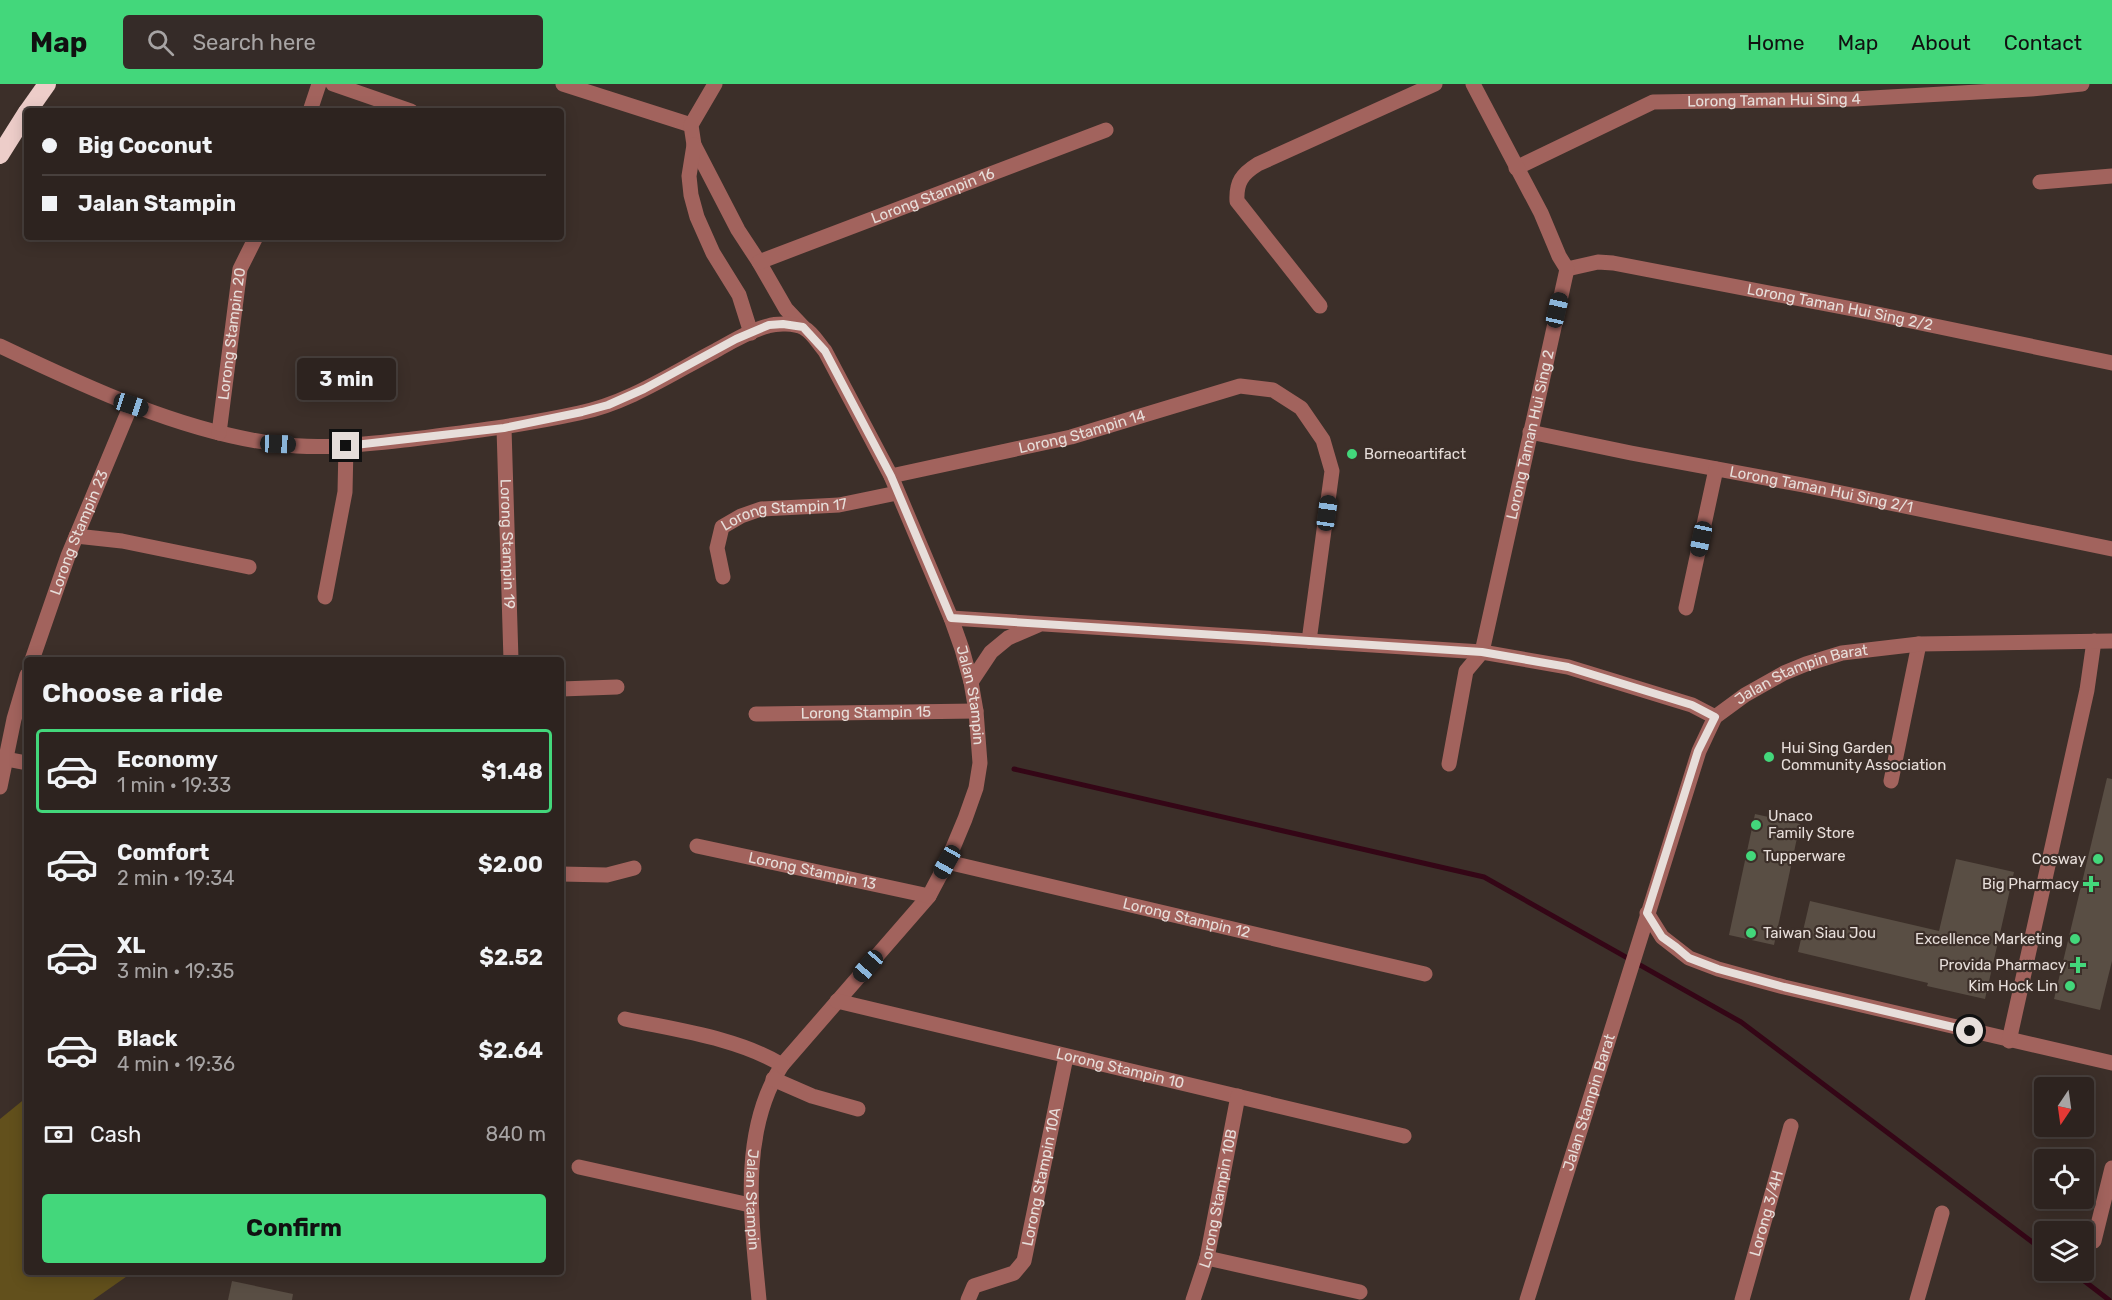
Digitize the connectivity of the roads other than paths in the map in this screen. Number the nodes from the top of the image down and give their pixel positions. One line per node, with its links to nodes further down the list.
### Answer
1 (47, 84): 9 (highway)
2 (319, 84): 10 (street)
3 (333, 84): 11 (street)
4 (563, 84): 13 (street)
5 (715, 84): 13 (street)
6 (1435, 84): 23 (street)
7 (1473, 84): 17 (street)
8 (2082, 84): 17 (street, Lorong Taman Hui Sing 4)
9 (30, 108)
10 (311, 108)
11 (402, 108)
12 (24, 117): 16 (highway)
13 (692, 125): 15 (street)
14 (1106, 130): 21 (street, Lorong Stampin 16)
15 (694, 146): 21 (street); 25 (street)
16 (0, 155)
17 (1516, 168): 22 (street)
18 (2112, 176): 19 (street)
19 (2040, 182)
20 (254, 240): 31 (street, Lorong Stampin 20)
21 (759, 262): 24 (street)
22 (1567, 269): 27 (street, Lorong Taman Hui Sing 2/2); 30 (street, Lorong Taman Hui Sing 2)
23 (1320, 306)
24 (803, 327): 25 (street); 34 (street, Jalan Stampin)
25 (751, 333): 29 (street)
26 (0, 346): 28 (street)
27 (2112, 363)
28 (131, 405): 31 (street); 36 (street, Lorong Stampin 23)
29 (504, 428): 32 (street); 50 (street, Lorong Stampin 19)
30 (1530, 432): 33 (street, Lorong Taman Hui Sing 2/1); 48 (street, Lorong Taman Hui Sing 2)
31 (219, 433): 32 (street)
32 (346, 446): 40 (street)
33 (1716, 469): 37 (street, Lorong Taman Hui Sing 2/1); 41 (street)
34 (891, 476): 35 (street, Jalan Stampin); 44 (street, Lorong Stampin 14)
35 (897, 493): 39 (street, Lorong Stampin 17); 42 (street, Jalan Stampin)
36 (76, 536): 38 (street); 49 (street, Lorong Stampin 23)
37 (2112, 549)
38 (249, 567)
39 (723, 577)
40 (325, 597)
41 (1686, 609)
42 (951, 618): 43 (street); 52 (street, Jalan Stampin)
43 (1041, 623): 44 (street); 52 (street)
44 (1309, 641): 48 (street)
45 (2094, 641): 46 (street, Jalan Stampin Barat); 47 (street, Jalan Stampin Barat); 73 (street)
46 (2112, 641)
47 (1920, 644): 58 (street, Jalan Stampin Barat); 62 (street)
48 (1482, 652): 58 (street); 61 (street, Lorong Taman Hui Sing 2)
49 (33, 657)
50 (511, 657)
51 (24, 681): 57 (street)
52 (971, 682): 55 (street, Jalan Stampin)
53 (617, 687): 54 (street)
54 (564, 689)
55 (976, 711): 56 (street, Lorong Stampin 15); 65 (street, Jalan Stampin)
56 (756, 714)
57 (7, 717): 59 (street)
58 (1715, 717): 69 (street, Jalan Stampin Barat)
59 (6, 759): 60 (street); 63 (street)
60 (24, 762)
61 (1449, 764)
62 (1891, 781)
63 (0, 787)
64 (697, 846): 68 (street, Lorong Stampin 13)
65 (947, 862): 68 (street, Jalan Stampin); 70 (street, Lorong Stampin 12)
66 (634, 868): 67 (street)
67 (564, 874)
68 (929, 896): 71 (street, Jalan Stampin)
69 (1647, 913): 73 (street); 92 (street, Jalan Stampin Barat)
70 (1425, 974)
71 (837, 1001): 74 (street, Lorong Stampin 10); 76 (street, Jalan Stampin)
72 (625, 1019): 76 (street)
73 (2009, 1041): 75 (street)
74 (1066, 1057): 78 (street, Lorong Stampin 10); 90 (street, Lorong Stampin 10A)
75 (2112, 1063)
76 (782, 1065): 77 (street, Jalan Stampin)
77 (773, 1079): 79 (street); 84 (street, Jalan Stampin)
78 (1238, 1096): 81 (street, Lorong Stampin 10); 87 (street, Lorong Stampin 10B)
79 (858, 1109)
80 (1791, 1126): 93 (street, Lorong 3/4H)
81 (1404, 1136)
82 (579, 1167): 84 (street)
83 (2112, 1168): 86 (street)
84 (750, 1205): 89 (street, Jalan Stampin)
85 (1942, 1213): 94 (street)
86 (2094, 1241)
87 (1207, 1258): 88 (street); 91 (street, Lorong Stampin 10B)
88 (1360, 1292)
89 (759, 1300)
90 (968, 1300)
91 (1193, 1300)
92 (1527, 1300)
93 (1742, 1300)
94 (1917, 1300)

